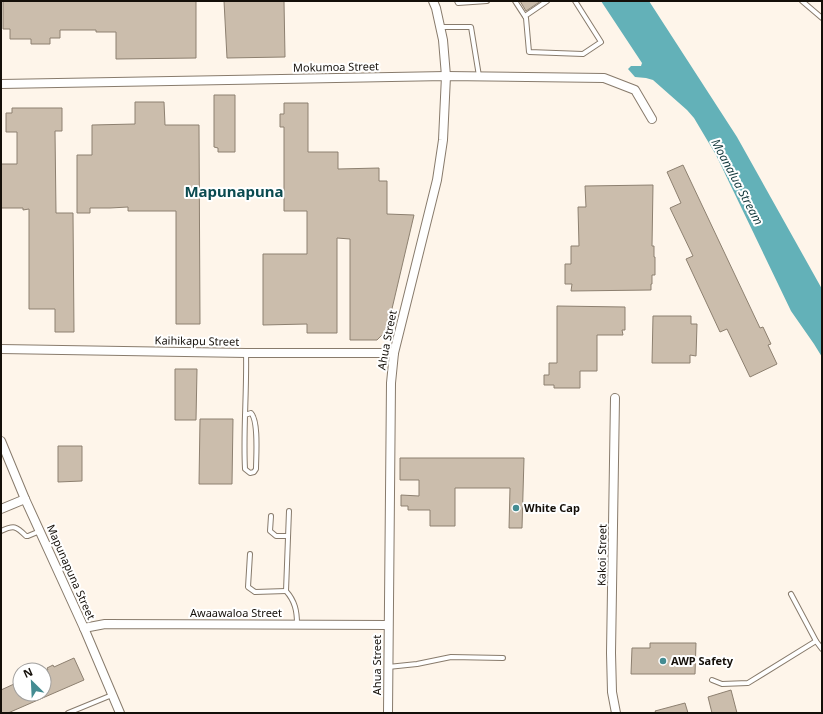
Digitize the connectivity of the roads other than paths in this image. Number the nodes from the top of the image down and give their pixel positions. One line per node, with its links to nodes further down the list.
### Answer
1 (433, 1): 10 (street, Ahua Street)
2 (457, 1): 3 (lane)
3 (486, 1)
4 (515, 1): 8 (lane)
5 (547, 1): 8 (lane)
6 (575, 1): 8 (lane)
7 (802, 1): 9 (lane)
8 (525, 16)
9 (822, 18)
10 (441, 27): 11 (street, Ahua Street); 12 (lane)
11 (446, 76): 12 (street, Mokumoa Street); 13 (street, Mokumoa Street); 17 (street, Ahua Street)
12 (479, 76): 14 (street, Mokumoa Street)
13 (1, 84)
14 (652, 119)
15 (1, 349): 16 (street, Kaihikapu Street)
16 (246, 353): 17 (street, Kaihikapu Street); 19 (lane)
17 (394, 353): 32 (street, Ahua Street)
18 (615, 398): 43 (street, Kakoi Street)
19 (245, 415): 19 (lane)
20 (1, 441): 21 (street, Mapunapuna Street)
21 (25, 499): 22 (street); 26 (street, Mapunapuna Street)
22 (1, 509)
23 (289, 511): 27 (lane)
24 (271, 516): 27 (lane)
25 (1, 531): 26 (lane)
26 (40, 531): 33 (street, Mapunapuna Street)
27 (288, 536): 29 (lane)
28 (250, 554): 29 (lane)
29 (286, 591): 31 (lane)
30 (791, 594): 34 (lane)
31 (297, 624): 32 (street, Awaawaloa Street); 33 (street, Awaawaloa Street)
32 (388, 625): 37 (street, Ahua Street)
33 (84, 628): 39 (street, Mapunapuna Street)
34 (816, 641): 35 (lane); 38 (lane)
35 (822, 648)
36 (503, 658): 37 (lane)
37 (388, 667): 42 (street, Ahua Street)
38 (712, 680)
39 (112, 695): 40 (lane); 41 (street, Mapunapuna Street)
40 (68, 713)
41 (120, 713)
42 (388, 713)
43 (616, 713)

